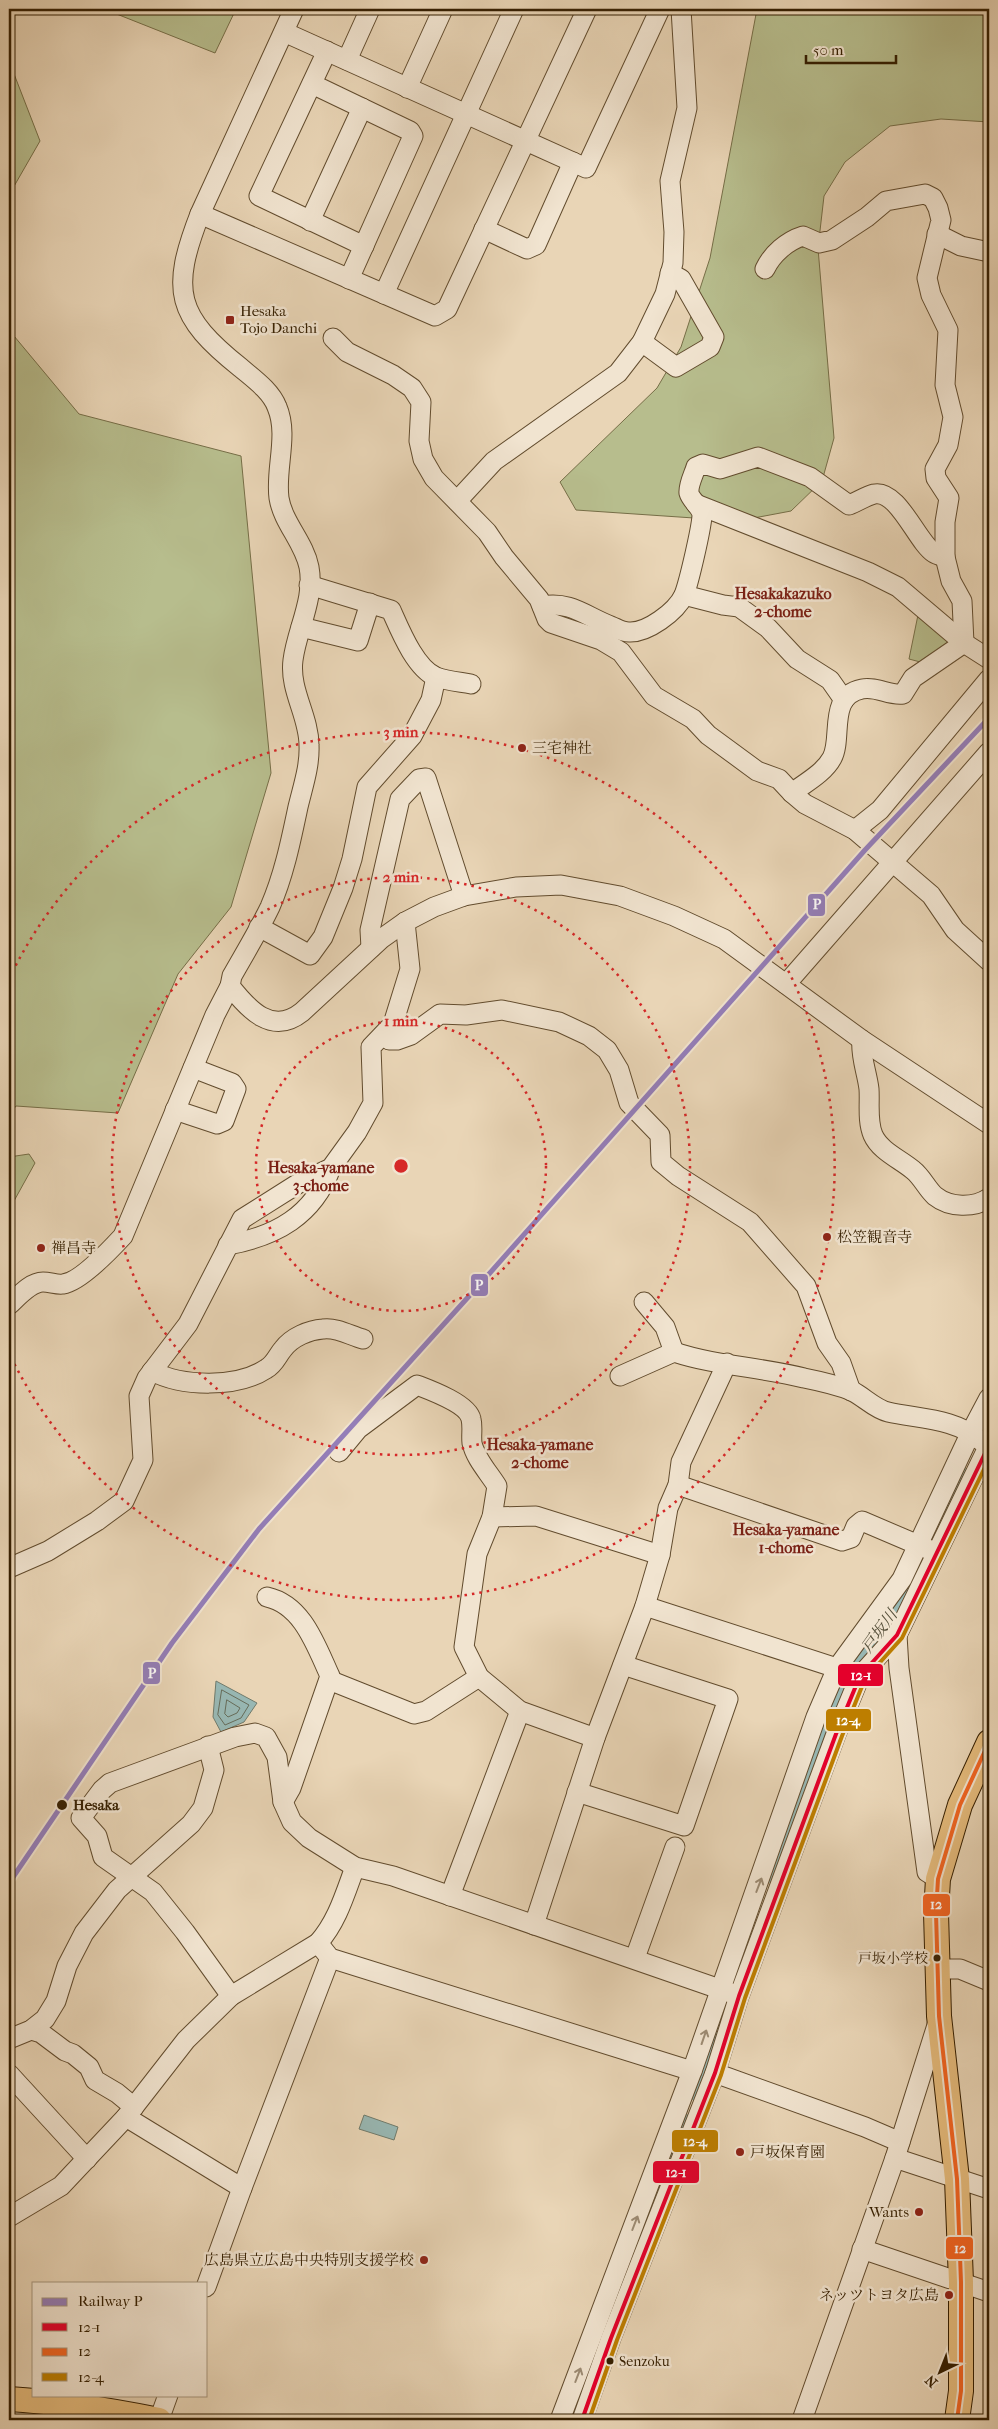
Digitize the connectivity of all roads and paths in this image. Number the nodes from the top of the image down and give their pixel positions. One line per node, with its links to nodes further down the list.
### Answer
1 (294, 9): 8 (street)
2 (370, 9): 10 (street)
3 (443, 9): 12 (street)
4 (514, 9): 14 (street)
5 (587, 9): 15 (street)
6 (660, 9): 16 (street)
7 (681, 9): 24 (street)
8 (284, 32): 9 (street); 17 (street)
9 (327, 51): 10 (street); 11 (street)
10 (347, 60): 12 (street)
11 (312, 84): 13 (street); 18 (street)
12 (407, 88): 14 (street)
13 (362, 108): 18 (street); 21 (street)
14 (466, 114): 15 (street); 26 (street)
15 (525, 140): 16 (street); 19 (street)
16 (573, 162): 19 (street)
17 (200, 214): 25 (street); 32 (street)
18 (310, 220): 21 (street)
19 (484, 229): 26 (street)
20 (938, 234): 22 (street); 23 (street); 31 (street)
21 (364, 246): 25 (street)
22 (989, 252)
23 (765, 269)
24 (670, 274): 28 (street); 28 (street)
25 (349, 279): 26 (street)
26 (384, 294)
27 (332, 338): 29 (street)
28 (642, 342): 29 (street)
29 (457, 501): 35 (street)
30 (696, 504): 31 (street); 33 (street); 37 (street)
31 (945, 557): 37 (street)
32 (309, 586): 34 (street); 36 (street)
33 (684, 595): 35 (street); 42 (street)
34 (370, 603): 36 (street); 39 (street)
35 (542, 606): 44 (street)
36 (301, 627): 49 (street)
37 (964, 643): 38 (street); 42 (street)
38 (989, 659)
39 (436, 677): 41 (street); 49 (street)
40 (989, 680): 45 (street)
41 (471, 684)
42 (844, 700): 44 (street)
43 (989, 752): 46 (street)
44 (792, 793): 45 (street)
45 (856, 830): 46 (street)
46 (894, 863): 51 (street); 52 (street)
47 (464, 896): 48 (street); 50 (street); 52 (street)
48 (405, 922): 50 (street); 54 (street)
49 (259, 927): 53 (street)
50 (371, 948): 53 (street)
51 (989, 961)
52 (786, 984): 55 (street)
53 (230, 986): 56 (street)
54 (383, 1035): 59 (street); 69 (street)
55 (862, 1040): 58 (street); 60 (street)
56 (193, 1068): 57 (street); 57 (street)
57 (175, 1110): 63 (street)
58 (989, 1124)
59 (330, 1168): 61 (street); 61 (street)
60 (989, 1198)
61 (228, 1246): 67 (street)
62 (644, 1302): 65 (street)
63 (9, 1306)
64 (363, 1339): 67 (street)
65 (674, 1352): 66 (street); 68 (street)
66 (727, 1363): 69 (street); 73 (street)
67 (152, 1371): 77 (street)
68 (620, 1376)
69 (851, 1391): 71 (street)
70 (989, 1398): 71 (street)
71 (982, 1442): 75 (street)
72 (339, 1452): 74 (street)
73 (678, 1485): 75 (street); 76 (street)
74 (492, 1516): 76 (street); 83 (street)
75 (928, 1550): 80 (street); 82 (street)
76 (660, 1556): 79 (street)
77 (9, 1568)
78 (267, 1598): 84 (street)
79 (645, 1606): 81 (street); 82 (street)
80 (897, 1636): 82 (street); 94 (street)
81 (623, 1664): 86 (street); 89 (street)
82 (848, 1672): 101 (street, one-way to 82); 103 (street)
83 (479, 1677): 84 (street); 85 (street)
84 (329, 1680): 90 (street)
85 (520, 1711): 86 (street); 95 (street)
86 (595, 1738): 89 (street)
87 (989, 1742): 94 (main road)
88 (208, 1746): 90 (street); 93 (street); 93 (street)
89 (578, 1792): 96 (street)
90 (284, 1802): 92 (street)
91 (675, 1847): 98 (street)
92 (355, 1867): 95 (street); 97 (street)
93 (131, 1877): 102 (street); 105 (street)
94 (938, 1878): 99 (main road)
95 (450, 1896): 96 (street)
96 (534, 1925): 98 (street)
97 (324, 1951): 102 (street); 107 (street); 114 (street)
98 (634, 1958): 101 (street)
99 (936, 1969): 100 (street); 104 (main road)
100 (989, 1981)
101 (720, 1989): 103 (street); 107 (street, one-way to 101)
102 (231, 1996): 110 (street)
103 (739, 1996): 108 (street)
104 (940, 2016): 111 (street); 113 (main road)
105 (31, 2030): 106 (street); 110 (street)
106 (9, 2039)
107 (692, 2072): 126 (street, one-way to 107)
108 (715, 2073): 111 (street); 127 (street)
109 (9, 2074): 112 (street)
110 (130, 2112): 112 (street); 114 (street)
111 (897, 2150): 113 (street); 117 (street)
112 (87, 2159): 116 (street)
113 (957, 2179): 115 (street); 119 (main road)
114 (242, 2188): 118 (street)
115 (989, 2190)
116 (9, 2217)
117 (862, 2249): 119 (street); 128 (street)
118 (208, 2282)
119 (961, 2282): 120 (street); 129 (main road)
120 (989, 2292)
121 (168, 2396): 125 (street)
122 (9, 2399): 125 (main road)
123 (9, 2414): 124 (main road)
124 (74, 2420)
125 (159, 2420)
126 (560, 2420)
127 (582, 2420)
128 (802, 2420)
129 (957, 2420)

